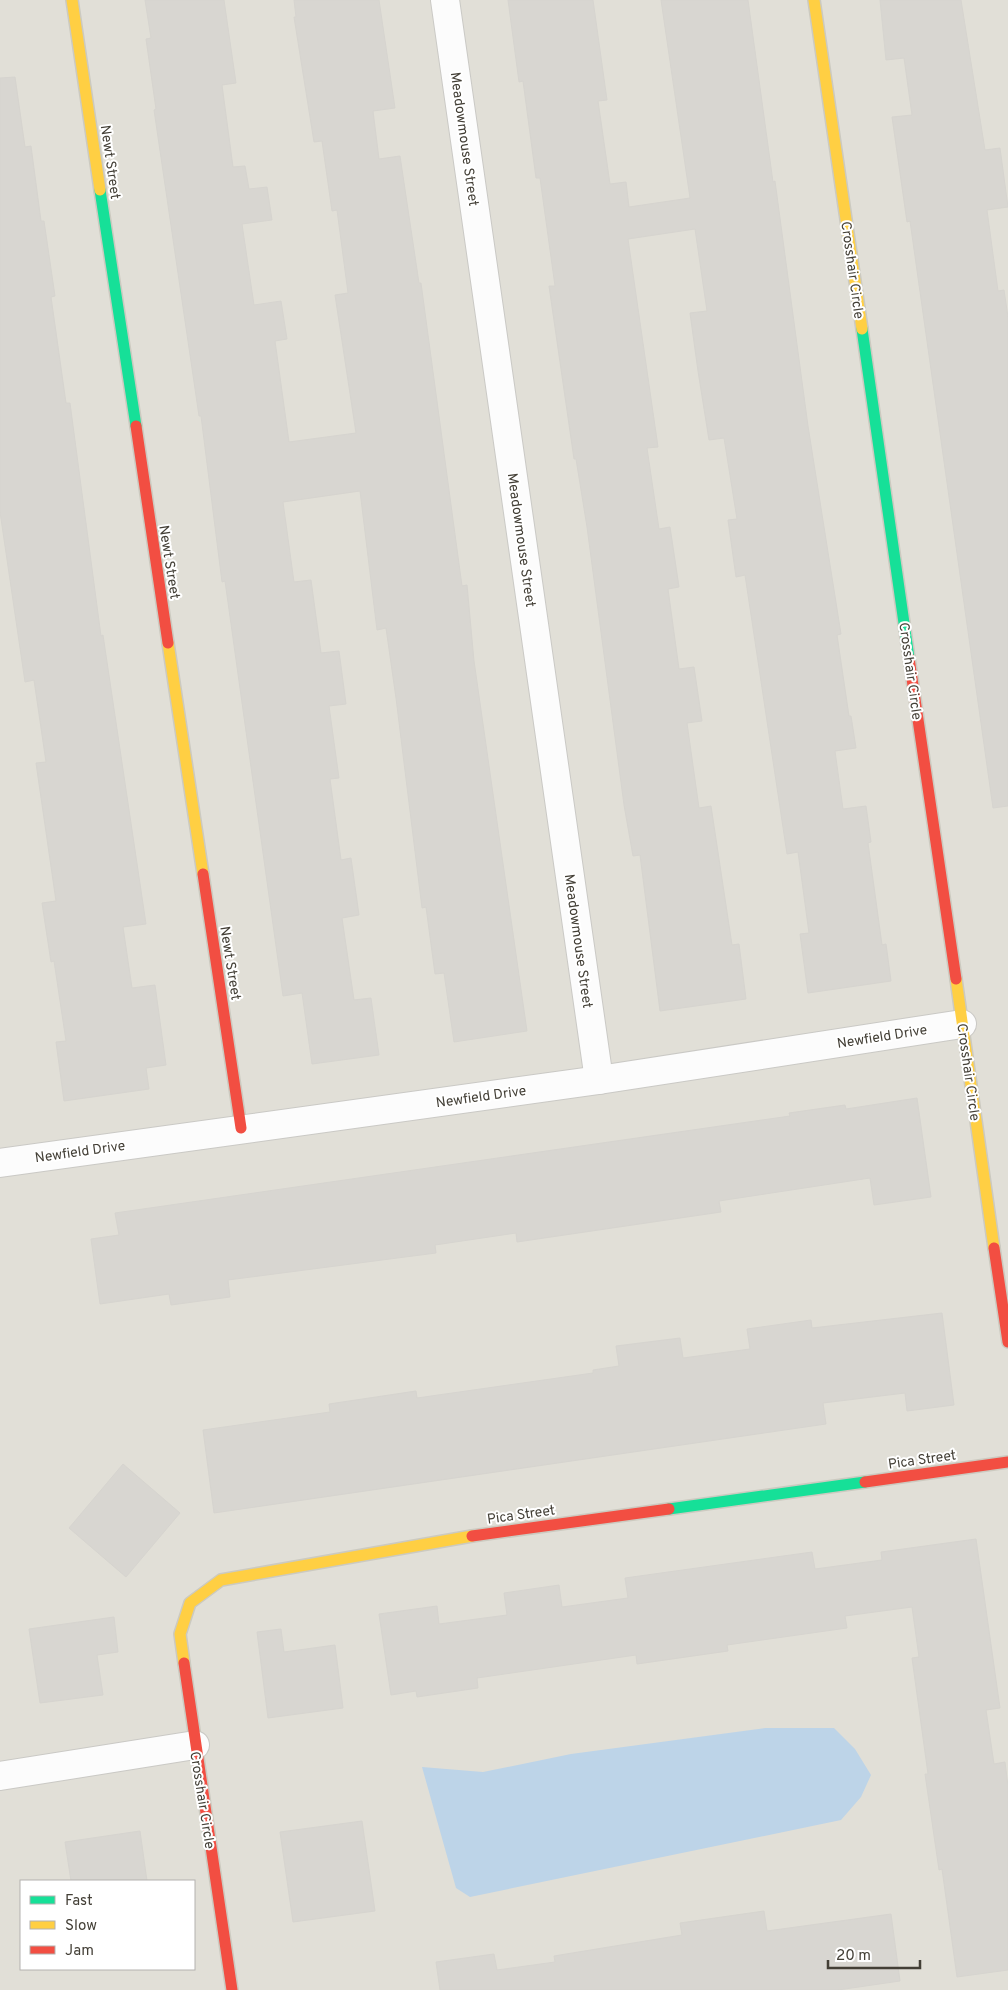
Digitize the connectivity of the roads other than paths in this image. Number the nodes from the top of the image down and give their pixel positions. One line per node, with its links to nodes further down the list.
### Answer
1 (72, 0): 6 (street, Newt Street)
2 (445, 0): 5 (street, Meadowmouse Street)
3 (814, 0): 4 (street, Crosshair Circle)
4 (962, 1024): 5 (street, Newfield Drive); 8 (street, Crosshair Circle)
5 (599, 1080): 6 (street, Newfield Drive)
6 (241, 1128): 7 (street, Newfield Drive)
7 (0, 1163)
8 (1008, 1342)
9 (1008, 1462): 10 (street, Pica Street)
10 (195, 1745): 11 (street, Crosshair Circle); 12 (street, Crosshair Circle)
11 (0, 1776)
12 (232, 1990)

